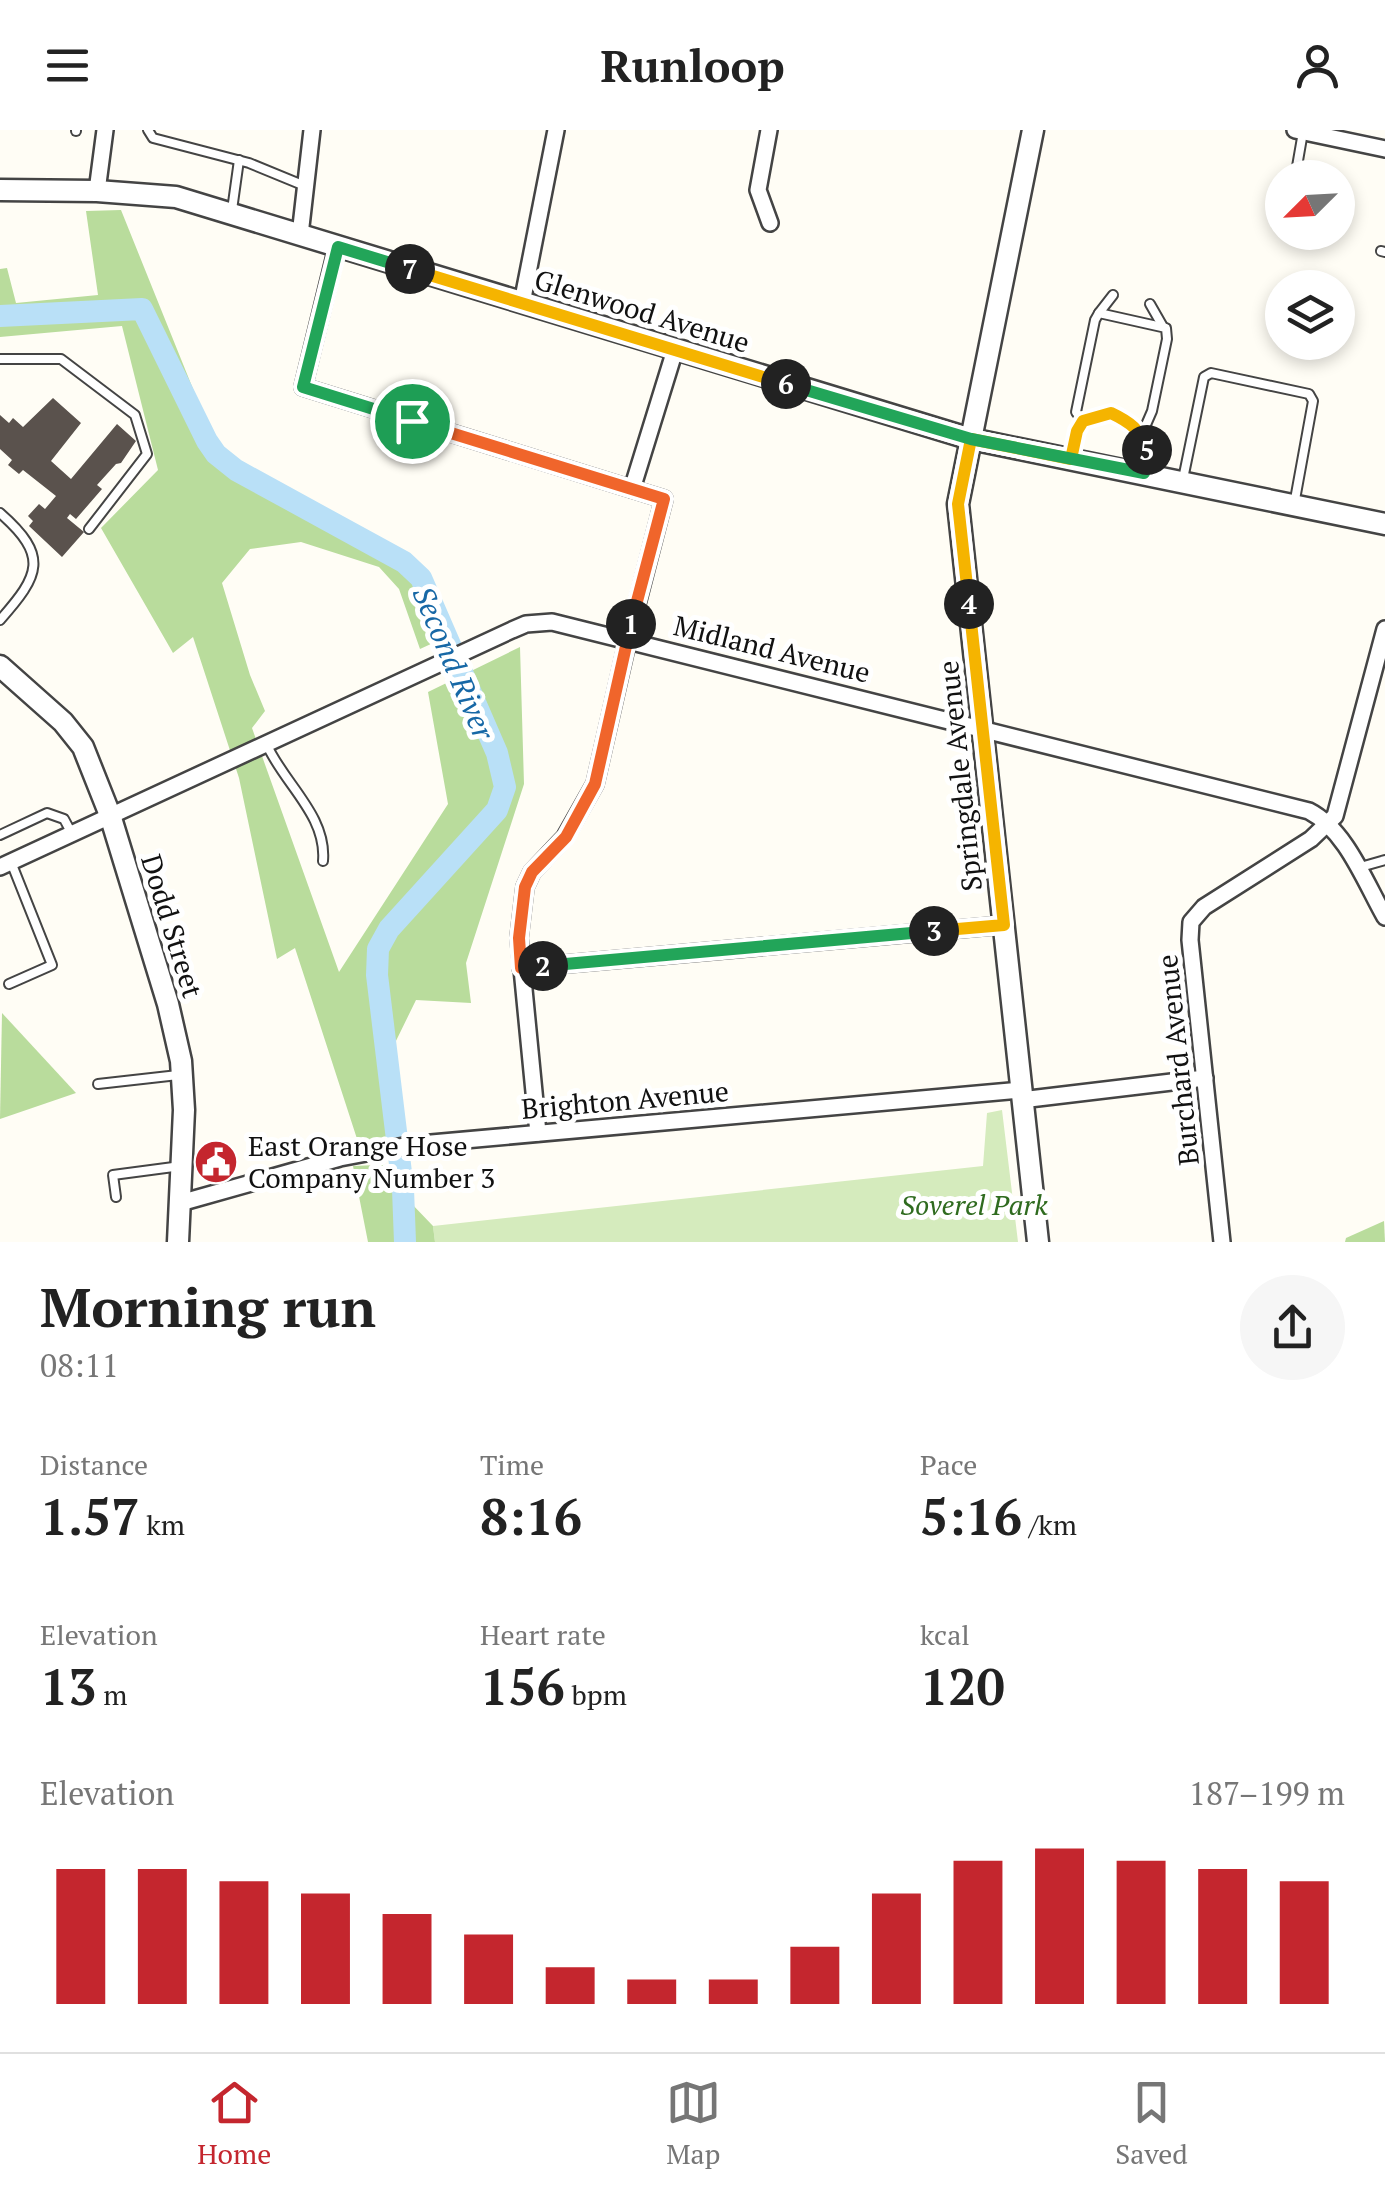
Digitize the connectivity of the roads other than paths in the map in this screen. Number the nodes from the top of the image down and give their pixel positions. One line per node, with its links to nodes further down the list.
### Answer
1 (105, 130): 13 (street)
2 (148, 130): 9 (lane)
3 (312, 130): 11 (street)
4 (556, 130): 19 (street)
5 (769, 130): 15 (street)
6 (1033, 130): 27 (street, Springdale Avenue)
7 (1299, 131): 8 (street); 10 (lane)
8 (1385, 150)
9 (238, 160): 11 (lane); 14 (lane)
10 (1297, 160)
11 (306, 186): 16 (street)
12 (0, 190): 13 (street, Glenwood Avenue)
13 (97, 191): 14 (street, Glenwood Avenue)
14 (231, 214): 16 (street, Glenwood Avenue)
15 (770, 223)
16 (300, 235): 17 (street, Glenwood Avenue)
17 (338, 247): 19 (street, Glenwood Avenue); 31 (street)
18 (1113, 295): 21 (lane)
19 (522, 304): 23 (street, Glenwood Avenue)
20 (1150, 304): 22 (lane)
21 (1099, 313): 22 (lane); 25 (lane)
22 (1166, 328): 26 (lane)
23 (675, 350): 27 (street, Glenwood Avenue); 31 (street)
24 (0, 358): 35 (lane)
25 (1083, 421): 26 (lane); 28 (lane)
26 (1142, 434): 29 (lane)
27 (971, 439): 28 (street, Glenwood Avenue); 41 (street, Springdale Avenue)
28 (1071, 459): 29 (street, Glenwood Avenue)
29 (1144, 473): 30 (street, Glenwood Avenue)
30 (1182, 481): 32 (street, Glenwood Avenue); 32 (lane)
31 (632, 489): 38 (street)
32 (1294, 504): 34 (street, Glenwood Avenue)
33 (0, 513): 36 (lane)
34 (1385, 524)
35 (89, 529)
36 (0, 620)
37 (1385, 629): 40 (street)
38 (628, 639): 41 (street, Midland Avenue); 42 (street, Midland Avenue); 53 (street)
39 (0, 666): 43 (street, Dodd Street)
40 (1379, 674): 44 (street)
41 (983, 727): 44 (street, Midland Avenue); 52 (street, Springdale Avenue)
42 (266, 743): 43 (street, Midland Avenue); 48 (lane)
43 (110, 815): 45 (street, Midland Avenue); 55 (street, Dodd Street)
44 (1328, 825): 50 (street); 56 (street, Burchard Avenue)
45 (71, 833): 46 (lane); 49 (street, Midland Avenue)
46 (0, 834)
47 (1385, 860): 50 (lane)
48 (324, 861)
49 (6, 865): 54 (lane)
50 (1357, 868): 51 (street)
51 (1385, 917)
52 (1004, 925): 53 (street); 58 (street, Springdale Avenue)
53 (521, 968): 59 (street)
54 (9, 984)
55 (182, 1074): 57 (lane); 60 (street, Dodd Street)
56 (1205, 1078): 58 (street, Brighton Avenue); 65 (street, Burchard Avenue)
57 (98, 1084)
58 (1021, 1095): 59 (street, Brighton Avenue); 64 (street, Springdale Avenue)
59 (538, 1133): 62 (street, Brighton Avenue)
60 (181, 1166): 61 (lane); 62 (street, Dodd Street)
61 (116, 1197)
62 (180, 1203): 63 (street, Dodd Street)
63 (178, 1242)
64 (1038, 1242)
65 (1222, 1242)

